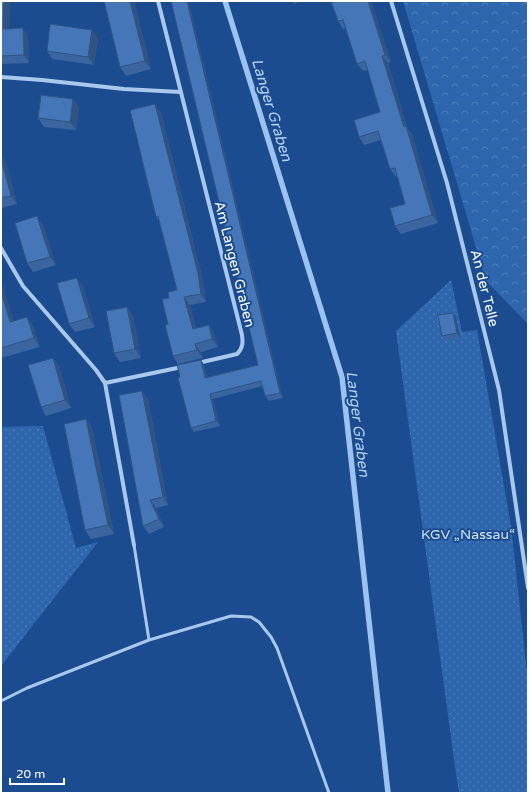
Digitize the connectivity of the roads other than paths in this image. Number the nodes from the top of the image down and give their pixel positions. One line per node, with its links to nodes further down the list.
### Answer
1 (158, 1): 4 (street, Am Langen Graben)
2 (391, 1): 10 (street, An der Telle)
3 (1, 77): 4 (street)
4 (180, 92): 6 (street, Am Langen Graben)
5 (1, 248): 8 (street)
6 (193, 364)
7 (186, 366): 8 (street)
8 (104, 383): 9 (street)
9 (134, 546): 11 (lane)
10 (528, 588)
11 (149, 640): 12 (lane); 13 (lane)
12 (1, 701)
13 (329, 793)

